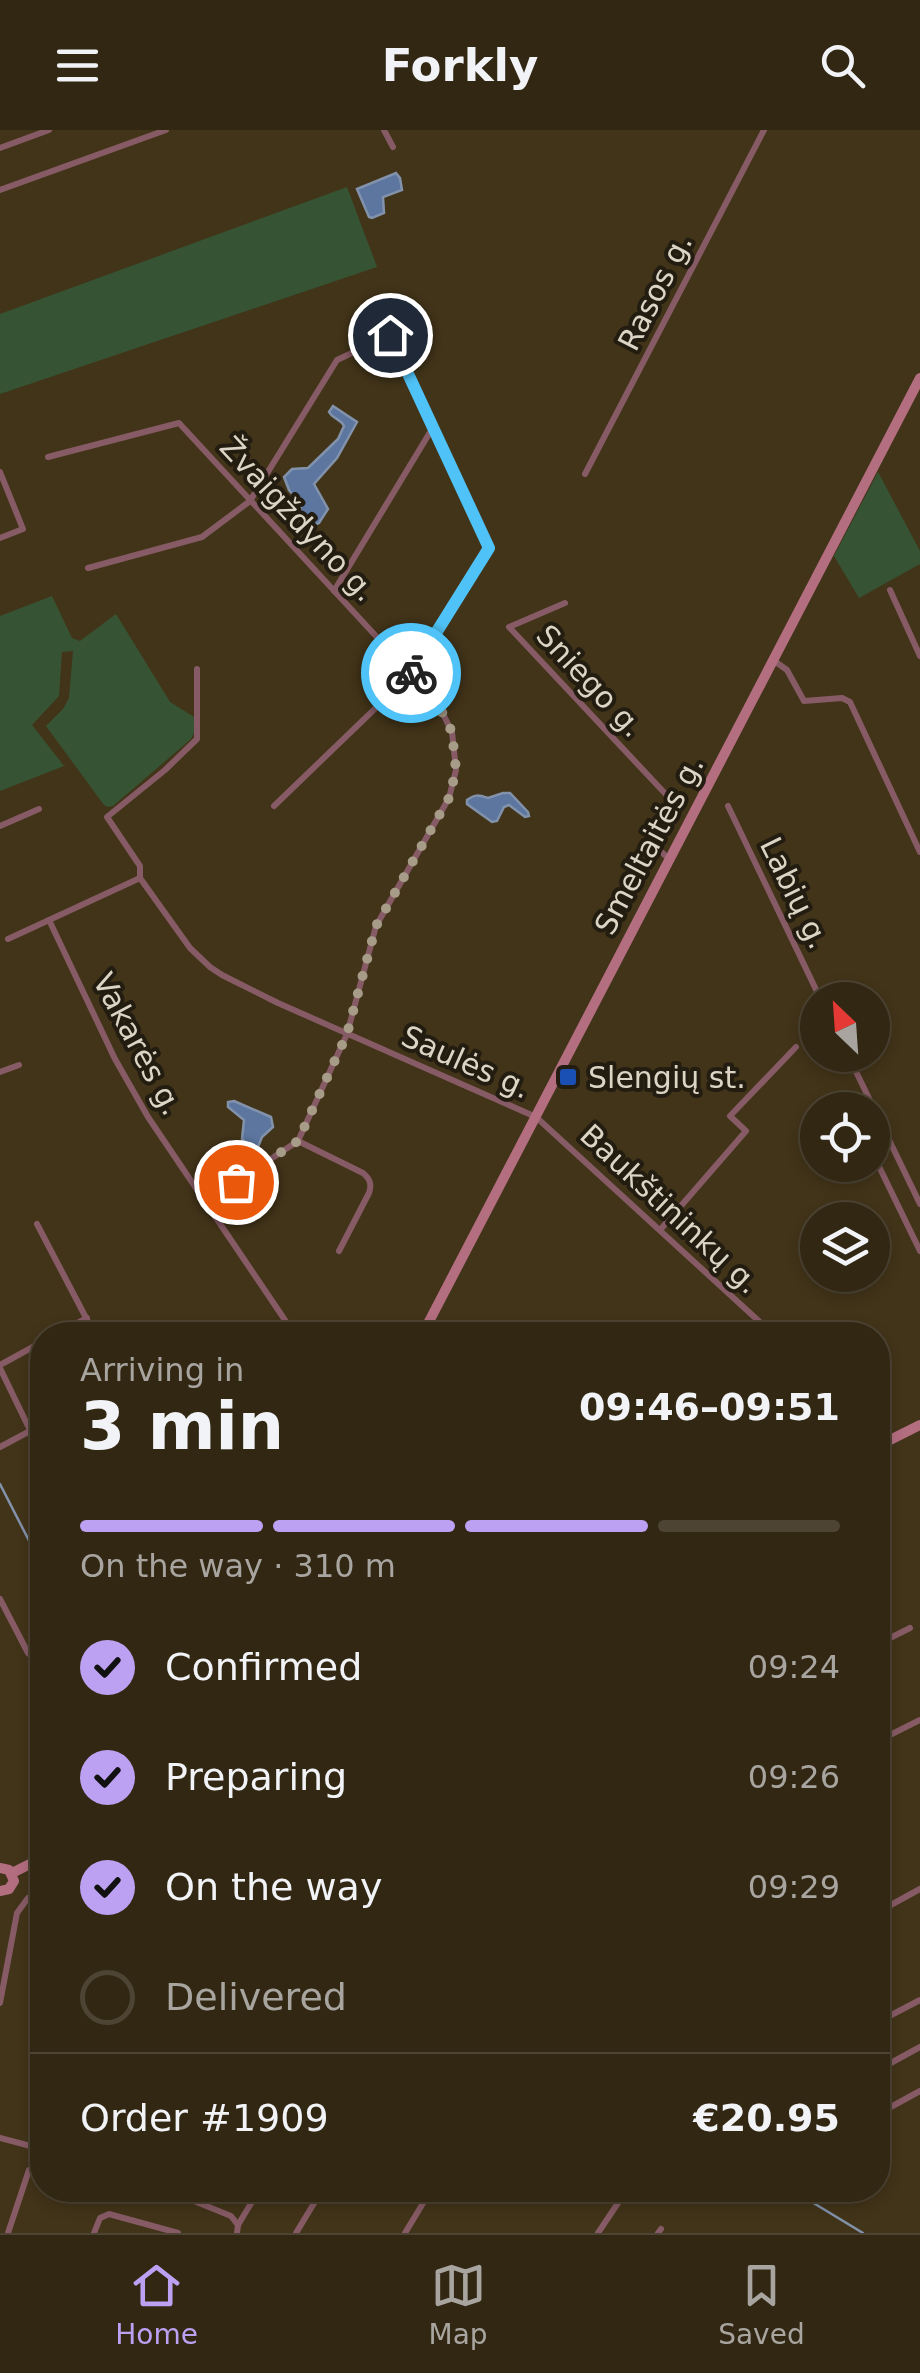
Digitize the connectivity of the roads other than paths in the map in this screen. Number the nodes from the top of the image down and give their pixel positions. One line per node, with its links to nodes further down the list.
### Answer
1 (48, 130): 5 (street)
2 (166, 130): 7 (street)
3 (384, 130): 6 (street)
4 (764, 130): 13 (street, Rasos g.)
5 (0, 148)
6 (393, 148)
7 (0, 190)
8 (920, 378): 9 (main road, Smeltaitės g.)
9 (917, 394): 21 (main road, Smeltaitės g.)
10 (432, 428): 14 (street); 17 (street); 23 (street)
11 (48, 458): 14 (street, Žvaigždyno g.)
12 (0, 472): 15 (street)
13 (586, 474)
14 (250, 501): 16 (street); 17 (street, Žvaigždyno g.)
15 (0, 538)
16 (88, 568)
17 (334, 590): 23 (street, Žvaigždyno g.)
18 (890, 590): 20 (street)
19 (565, 603): 29 (street, Sniego g.)
20 (920, 656)
21 (774, 660): 28 (street); 29 (main road, Smeltaitės g.)
22 (197, 669): 30 (street, Saulės g.)
23 (411, 674): 24 (street); 34 (street, Žvaigždyno g.)
24 (274, 806)
25 (728, 806): 33 (street, Labių g.)
26 (40, 809): 27 (street)
27 (0, 826)
28 (920, 852)
29 (670, 860): 39 (main road, Smeltaitės g.)
30 (140, 878): 31 (street); 34 (street, Saulės g.)
31 (49, 920): 32 (street); 42 (street, Vakarės g.)
32 (8, 938)
33 (812, 982)
34 (347, 1034): 39 (street, Saulės g.); 40 (street, Žvaigždyno g.)
35 (796, 1047): 45 (street)
36 (19, 1065): 37 (street)
37 (0, 1072)
38 (856, 1072): 43 (street)
39 (536, 1117): 45 (street, Baukštininkų g.); 52 (main road, Smeltaitės g.)
40 (298, 1141): 42 (street); 46 (street)
41 (886, 1182): 47 (street)
42 (206, 1202): 51 (street, Vakarės g.)
43 (920, 1204)
44 (37, 1224): 48 (street)
45 (660, 1230): 53 (street, Baukštininkų g.)
46 (340, 1251)
47 (920, 1252)
48 (87, 1318): 49 (street); 50 (street)
49 (79, 1322)
50 (89, 1322)
51 (286, 1322)
52 (429, 1322)
53 (760, 1322)
54 (30, 1349): 55 (street)
55 (0, 1366): 57 (street)
56 (920, 1425): 58 (main road)
57 (30, 1431): 59 (street)
58 (890, 1437)
59 (0, 1447)
60 (0, 1599): 63 (street)
61 (910, 1628): 62 (street)
62 (890, 1638)
63 (30, 1655)
64 (920, 1720): 65 (street)
65 (890, 1735)
66 (30, 1864): 68 (main road)
67 (0, 1868): 68 (main road)
68 (12, 1873): 70 (main road)
69 (920, 1889): 72 (street)
70 (0, 1892)
71 (30, 1897): 74 (street)
72 (890, 1905)
73 (920, 2000): 75 (street)
74 (0, 2003)
75 (890, 2016)
76 (920, 2047): 77 (street)
77 (890, 2063)
78 (920, 2091): 79 (street)
79 (890, 2107)
80 (0, 2138): 81 (street)
81 (30, 2146)
82 (29, 2170): 89 (street)
83 (197, 2202): 88 (street)
84 (252, 2202): 88 (street)
85 (315, 2202): 92 (street)
86 (424, 2202): 93 (street)
87 (619, 2202): 94 (street)
88 (237, 2229)
89 (8, 2233)
90 (94, 2233): 91 (street)
91 (178, 2233)
92 (296, 2233)
93 (405, 2233)
94 (598, 2233)

